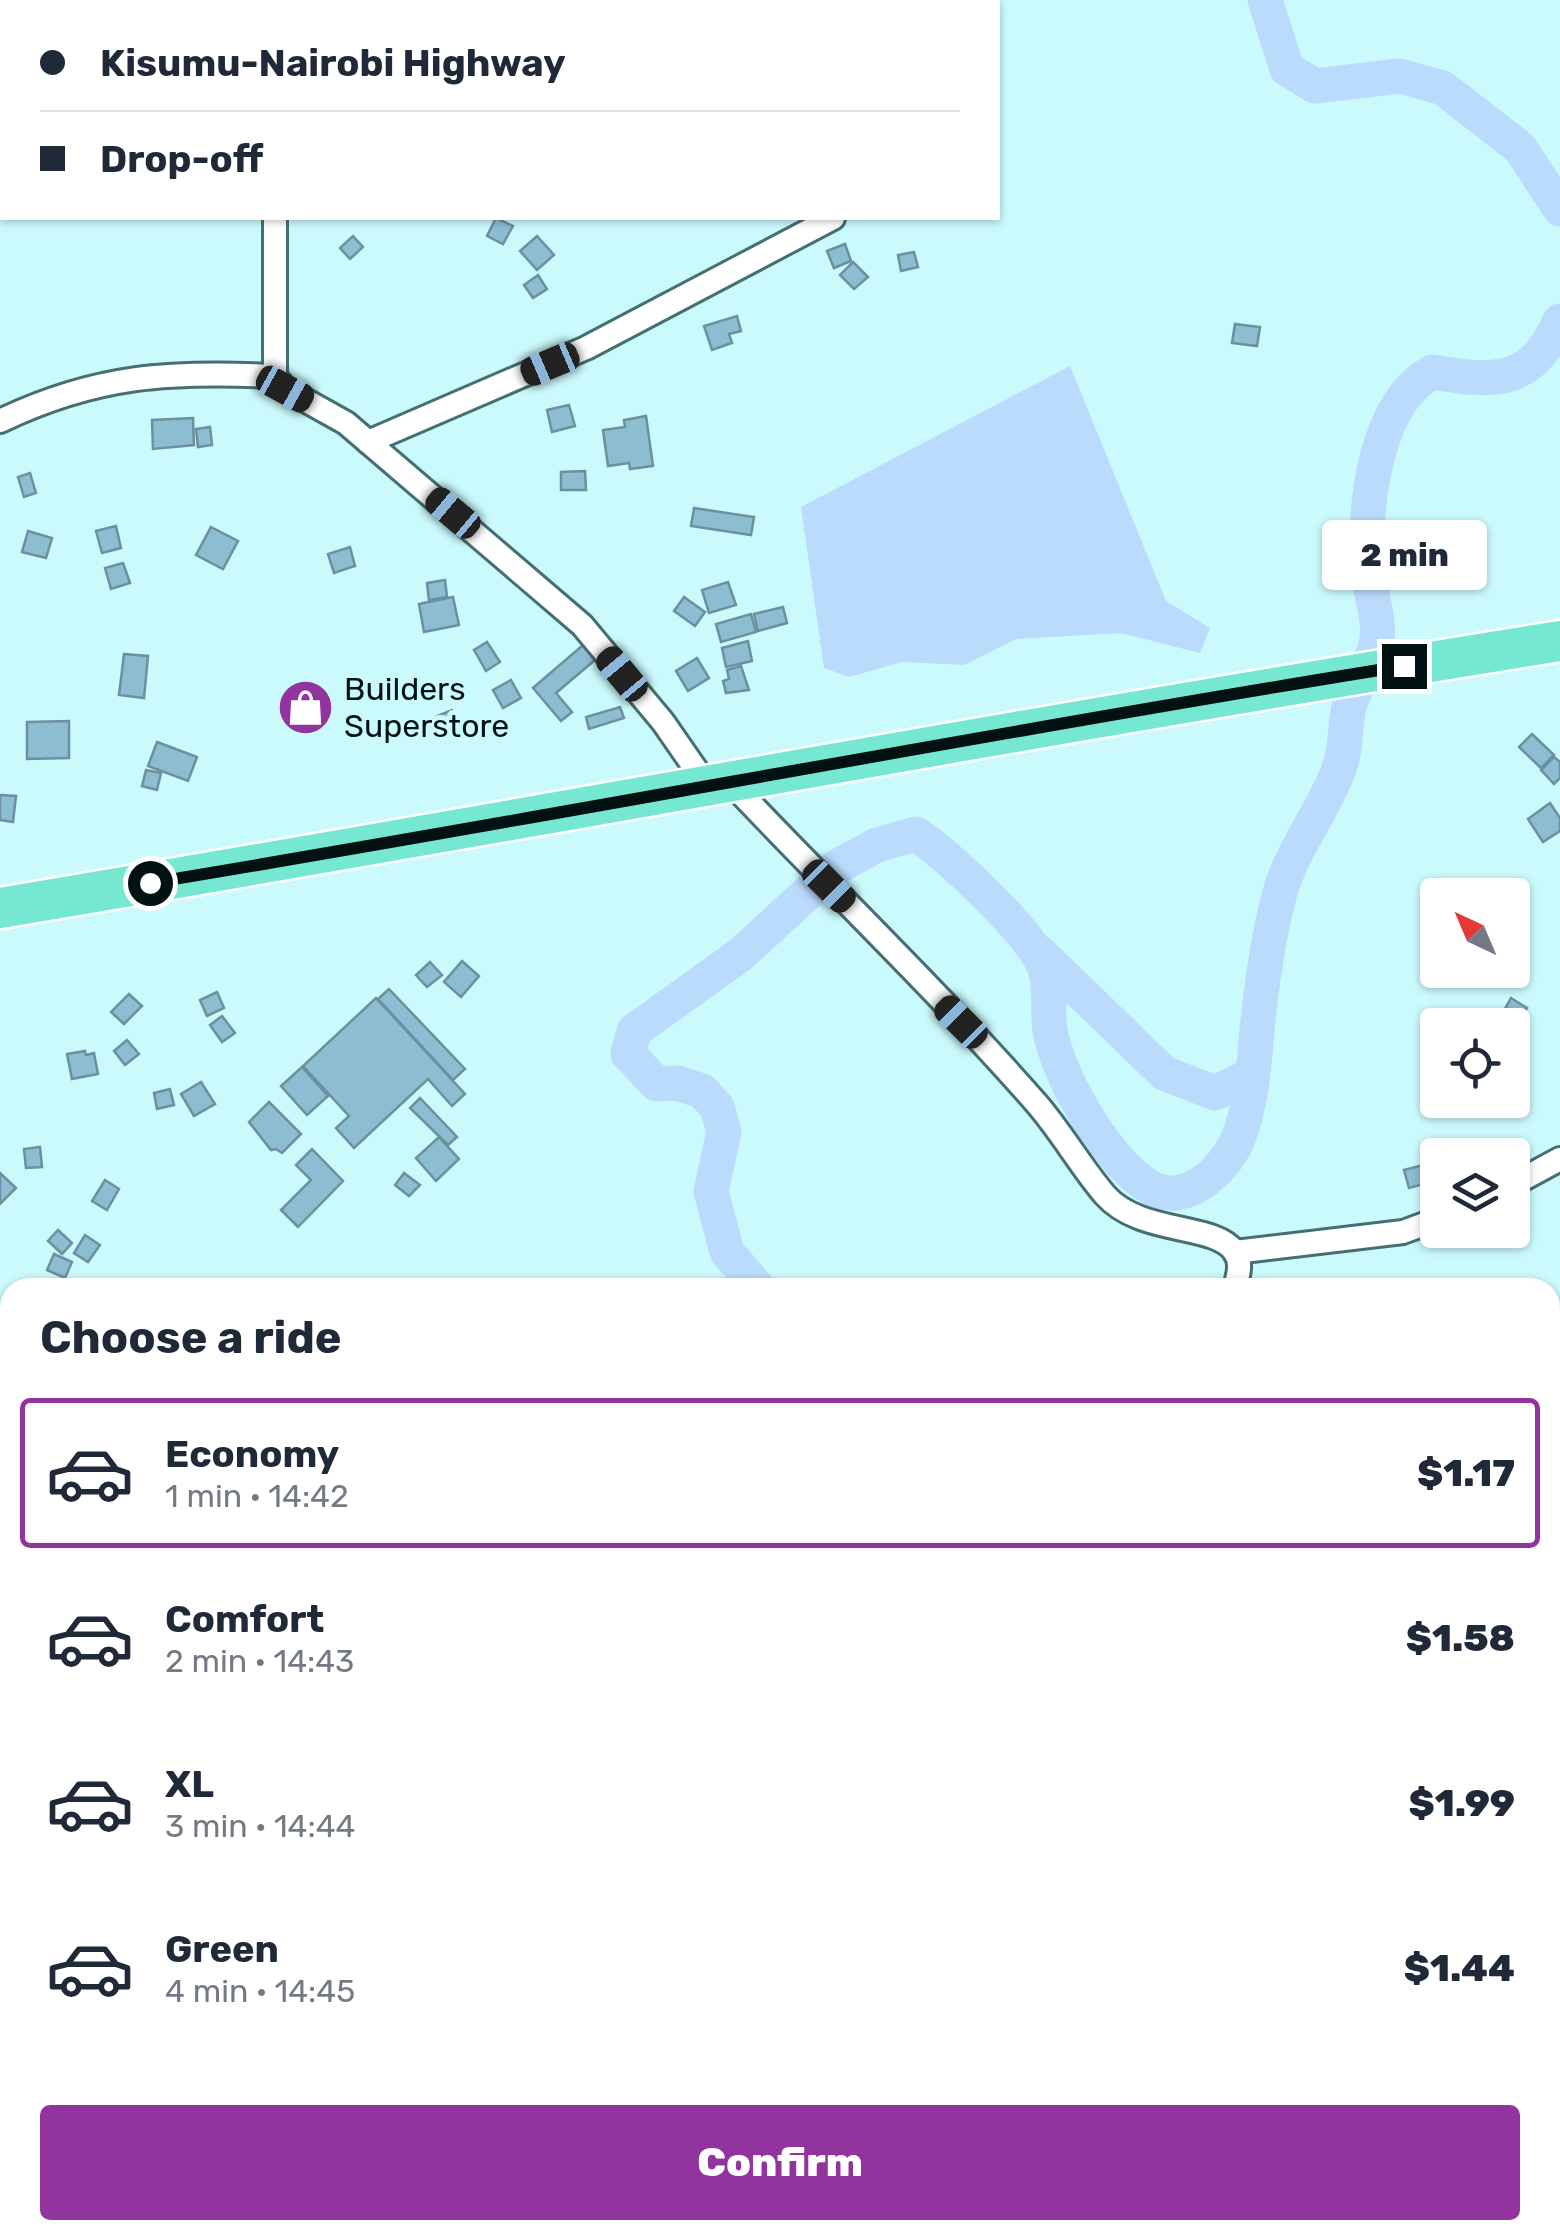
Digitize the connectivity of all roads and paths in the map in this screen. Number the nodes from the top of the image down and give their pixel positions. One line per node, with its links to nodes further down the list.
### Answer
1 (275, 220): 3 (street)
2 (829, 220): 5 (street)
3 (275, 376): 4 (street); 5 (street)
4 (0, 422)
5 (368, 442): 7 (street)
6 (1560, 641): 7 (highway)
7 (717, 782): 8 (highway); 12 (street)
8 (0, 908)
9 (1560, 1159): 10 (street)
10 (1530, 1175)
11 (1420, 1226): 12 (street)
12 (1235, 1252): 13 (street)
13 (1238, 1278)

